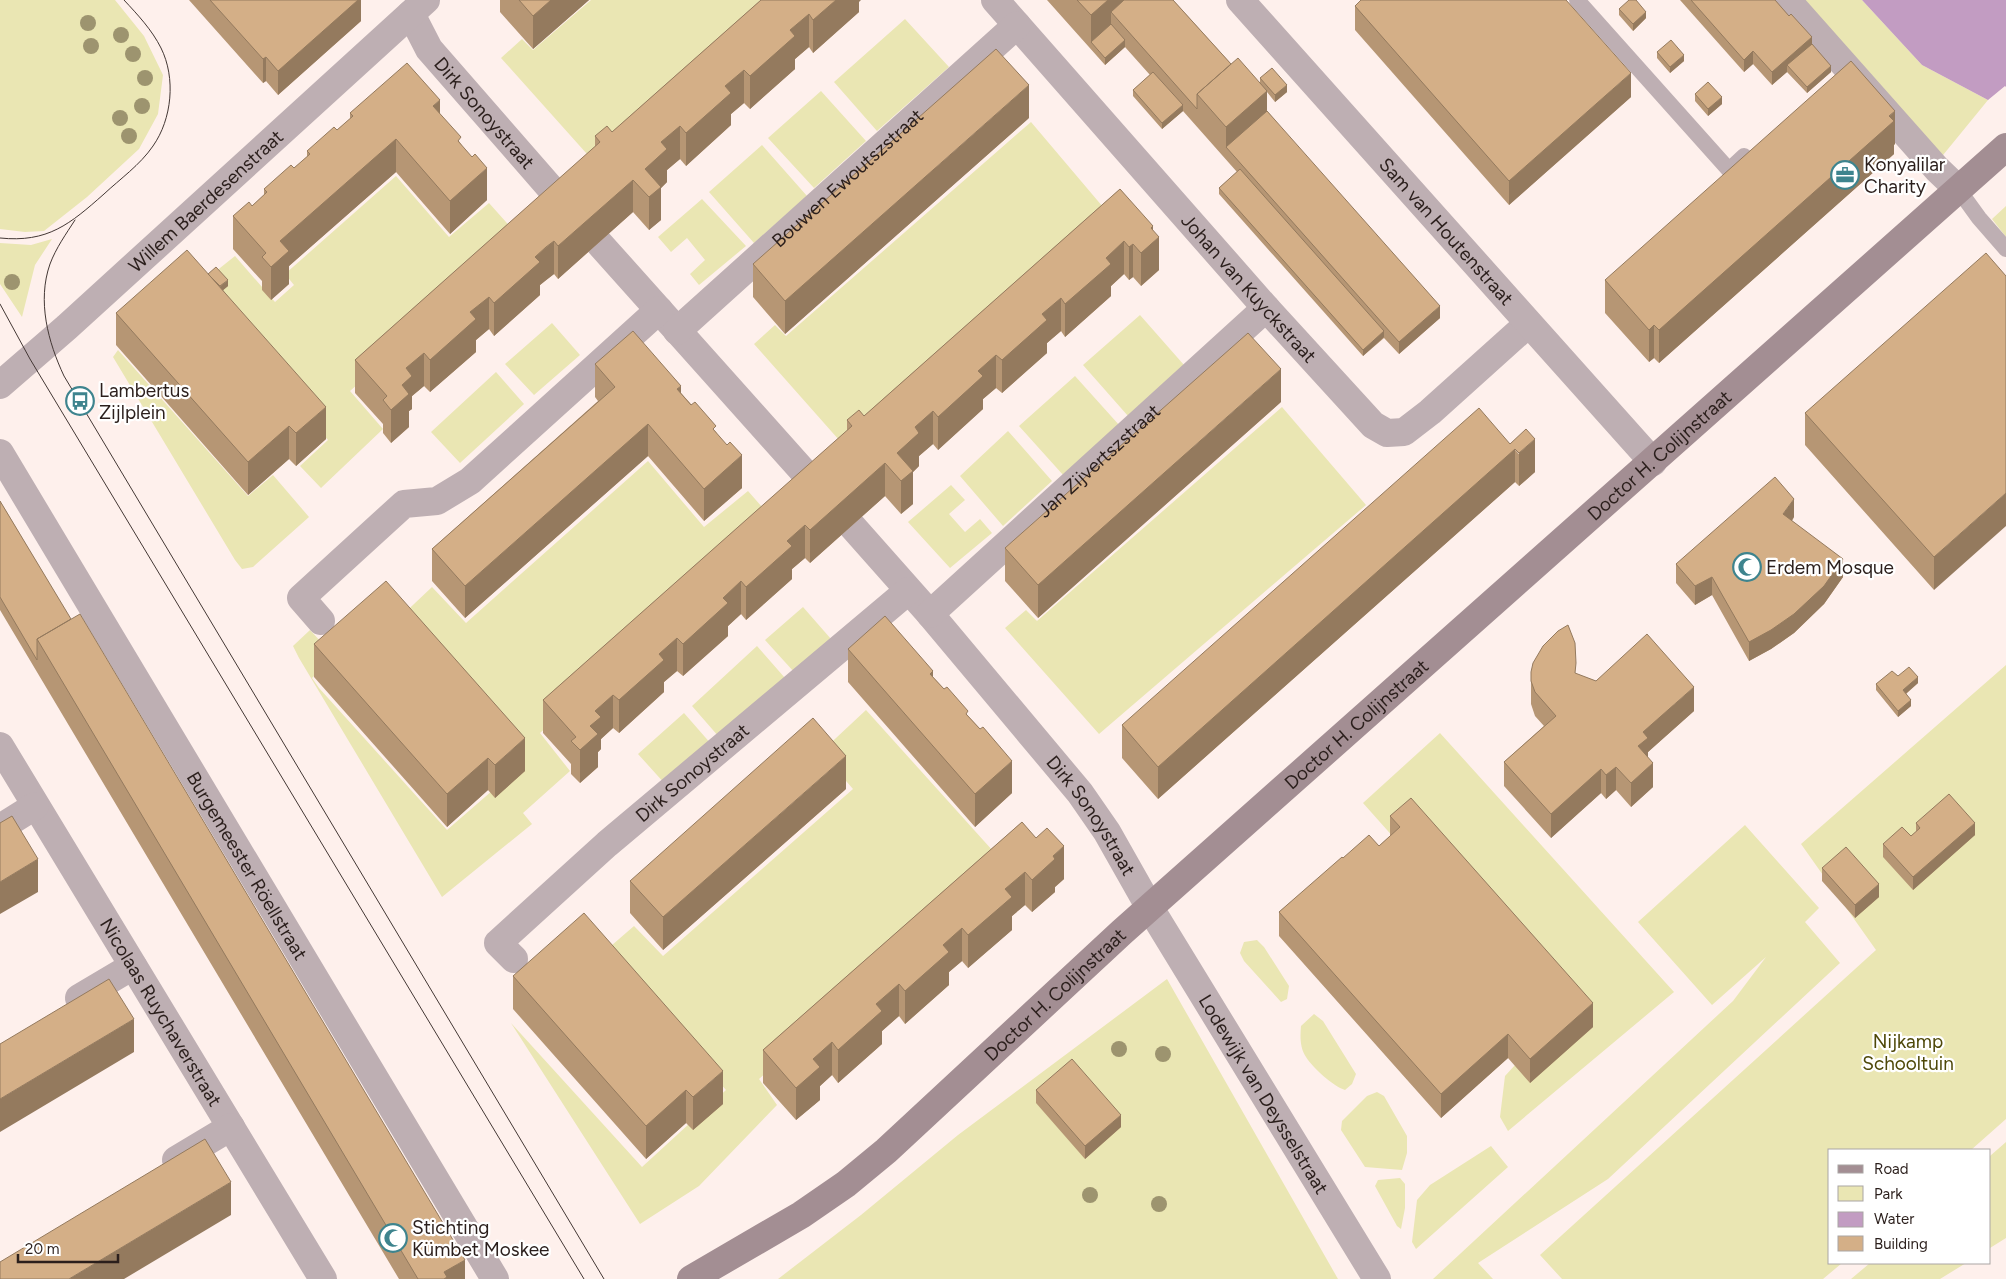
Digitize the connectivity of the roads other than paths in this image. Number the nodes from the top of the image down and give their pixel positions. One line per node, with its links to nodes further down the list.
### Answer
1 (995, 0): 6 (street, Johan van Kuyckstraat)
2 (1240, 0): 15 (street, Sam van Houtenstraat)
3 (1577, 0): 7 (lane)
4 (1787, 0): 9 (street)
5 (418, 7): 10 (street, Dirk Sonoystraat); 17 (street, Willem Baerdesenstraat)
6 (1017, 25): 13 (street, Johan van Kuyckstraat); 16 (street, Bouwen Ewoutszstraat)
7 (1758, 144)
8 (2006, 147): 9 (street, Doctor H. Colijnstraat)
9 (1958, 189): 12 (lane); 19 (street, Doctor H. Colijnstraat)
10 (566, 206)
11 (599, 243): 14 (street)
12 (2006, 249)
13 (1266, 308): 15 (street, Johan van Kuyckstraat); 23 (street, Jan Zijvertszstraat)
14 (659, 310): 16 (street); 24 (street)
15 (1528, 324): 19 (street, Sam van Houtenstraat)
16 (677, 331): 20 (street)
17 (0, 385)
18 (0, 453): 35 (street, Burgemeester Röellstraat)
19 (1653, 462): 28 (street, Doctor H. Colijnstraat)
20 (819, 489)
21 (852, 526): 22 (street, Dirk Sonoystraat)
22 (908, 591): 23 (street, Dirk Sonoystraat); 29 (street, Dirk Sonoystraat)
23 (930, 614): 28 (street, Dirk Sonoystraat)
24 (321, 621)
25 (0, 746): 26 (street, Nicolaas Ruychaverstraat)
26 (35, 806): 27 (street); 30 (street, Nicolaas Ruychaverstraat)
27 (0, 828)
28 (1150, 908): 36 (street, Doctor H. Colijnstraat); 37 (street, Lodewijk van Deysselstraat)
29 (514, 959)
30 (133, 966): 31 (street); 32 (street, Nicolaas Ruychaverstraat)
31 (58, 1010)
32 (231, 1127): 33 (street); 34 (street, Nicolaas Ruychaverstraat)
33 (154, 1173)
34 (323, 1279)
35 (494, 1279)
36 (691, 1279)
37 (1377, 1279)

